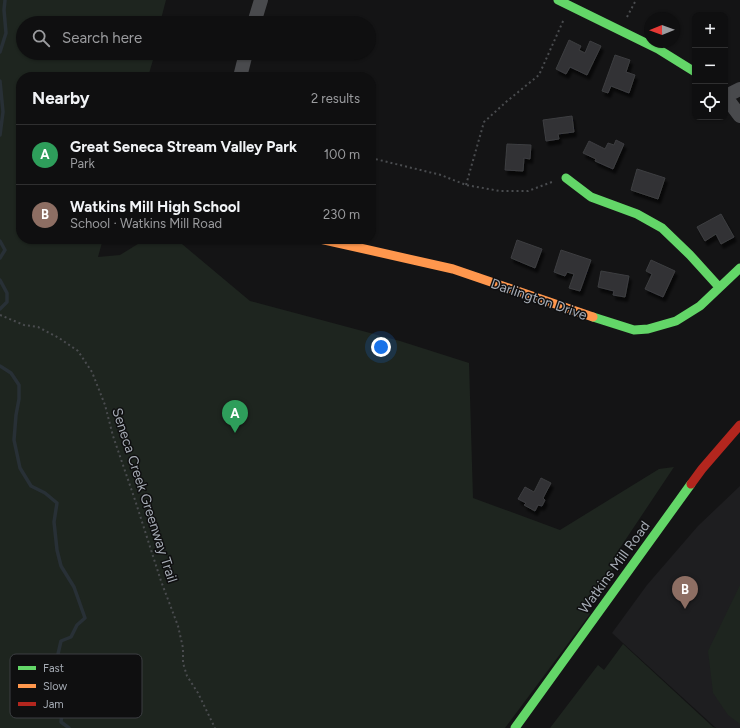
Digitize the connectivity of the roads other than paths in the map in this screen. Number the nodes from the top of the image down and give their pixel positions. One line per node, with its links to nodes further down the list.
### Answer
1 (261, 0): 3 (street)
2 (558, 0): 5 (street)
3 (256, 16)
4 (244, 60): 6 (street)
5 (692, 70)
6 (241, 72)
7 (740, 89): 8 (street)
8 (728, 95)
9 (728, 100): 10 (street)
10 (740, 116)
11 (566, 178): 14 (street)
12 (342, 244): 14 (street, Darlington Drive)
13 (740, 268): 14 (street, Darlington Drive)
14 (719, 287)
15 (740, 425): 16 (street, Watkins Mill Road)
16 (515, 728)

